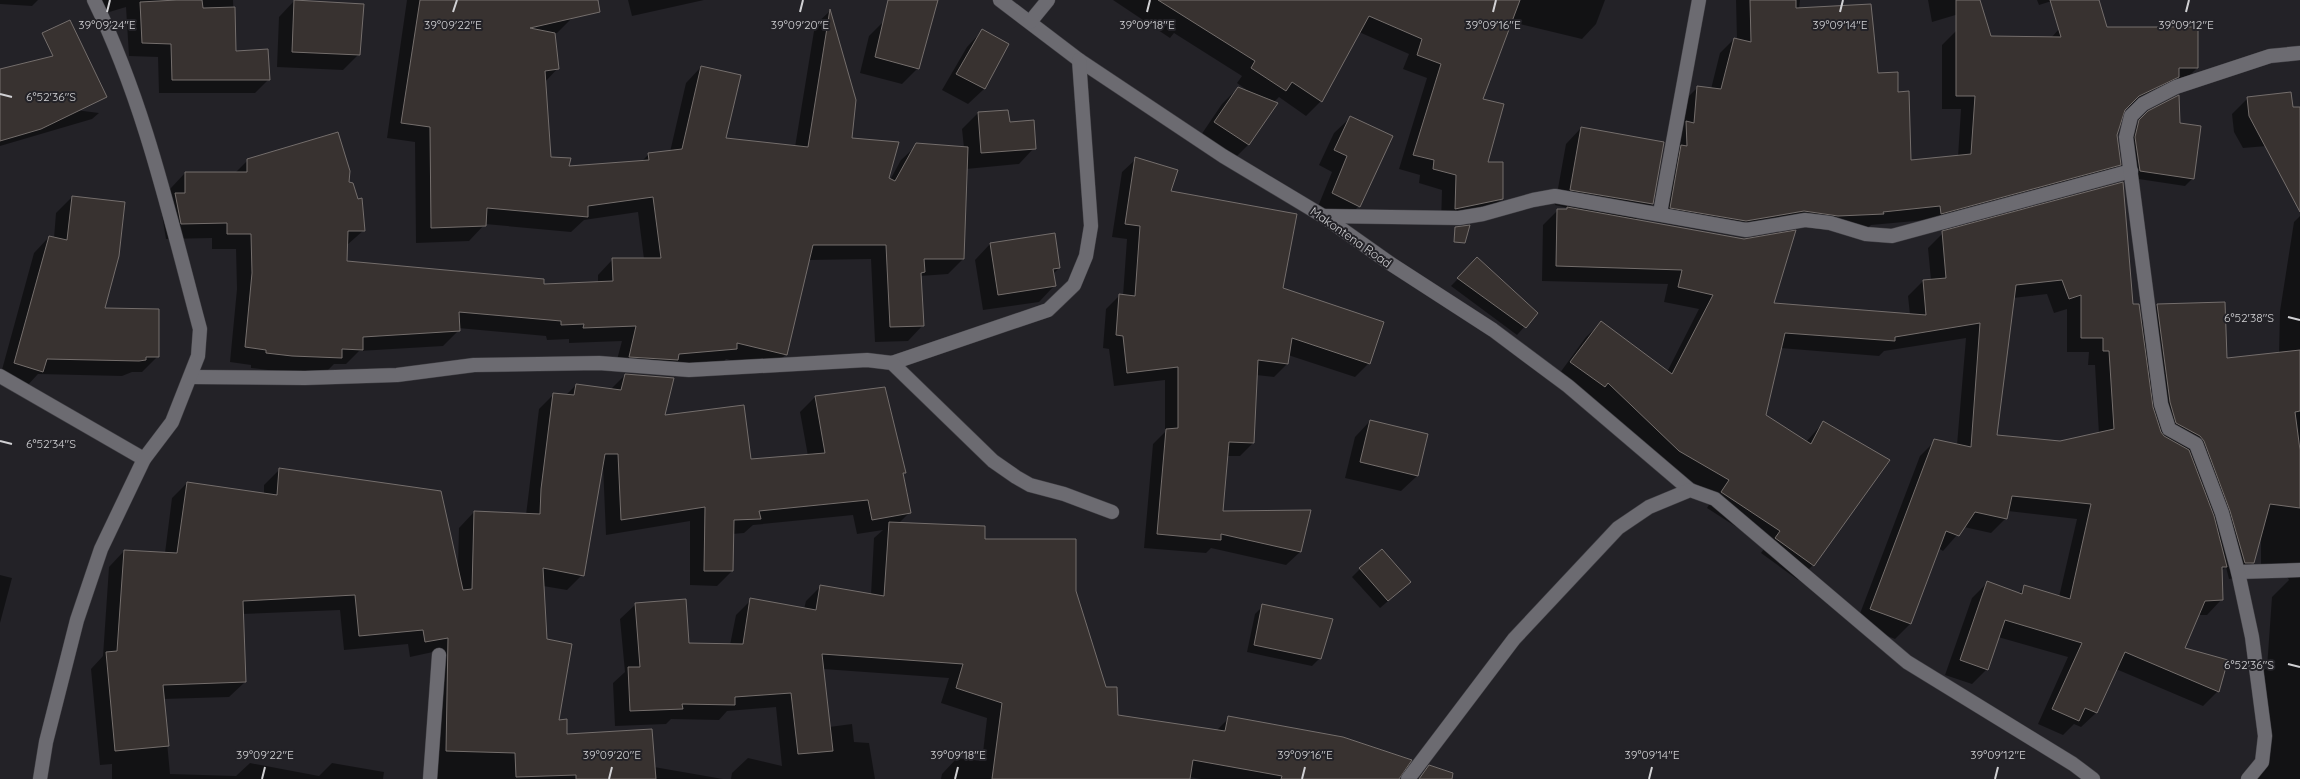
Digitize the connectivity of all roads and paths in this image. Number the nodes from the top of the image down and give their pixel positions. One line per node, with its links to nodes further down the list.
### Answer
1 (94, 0): 13 (street)
2 (1000, 0): 5 (street, Makontena Road)
3 (1048, 0): 5 (street)
4 (1699, 0): 9 (street)
5 (1030, 22): 7 (street, Makontena Road)
6 (2300, 53): 8 (street)
7 (1079, 60): 10 (street, Makontena Road); 11 (street)
8 (2132, 171): 9 (street); 18 (street)
9 (1660, 213): 10 (street)
10 (1323, 216): 15 (street, Makontena Road)
11 (892, 363): 13 (street); 16 (street)
12 (0, 376): 14 (street)
13 (192, 377): 14 (street)
14 (144, 459): 20 (street)
15 (1690, 490): 22 (street); 23 (street)
16 (1112, 512)
17 (2300, 570): 18 (street)
18 (2238, 572): 24 (street)
19 (439, 655): 21 (street)
20 (40, 779)
21 (430, 779)
22 (1408, 779)
23 (2093, 779)
24 (2248, 779)

